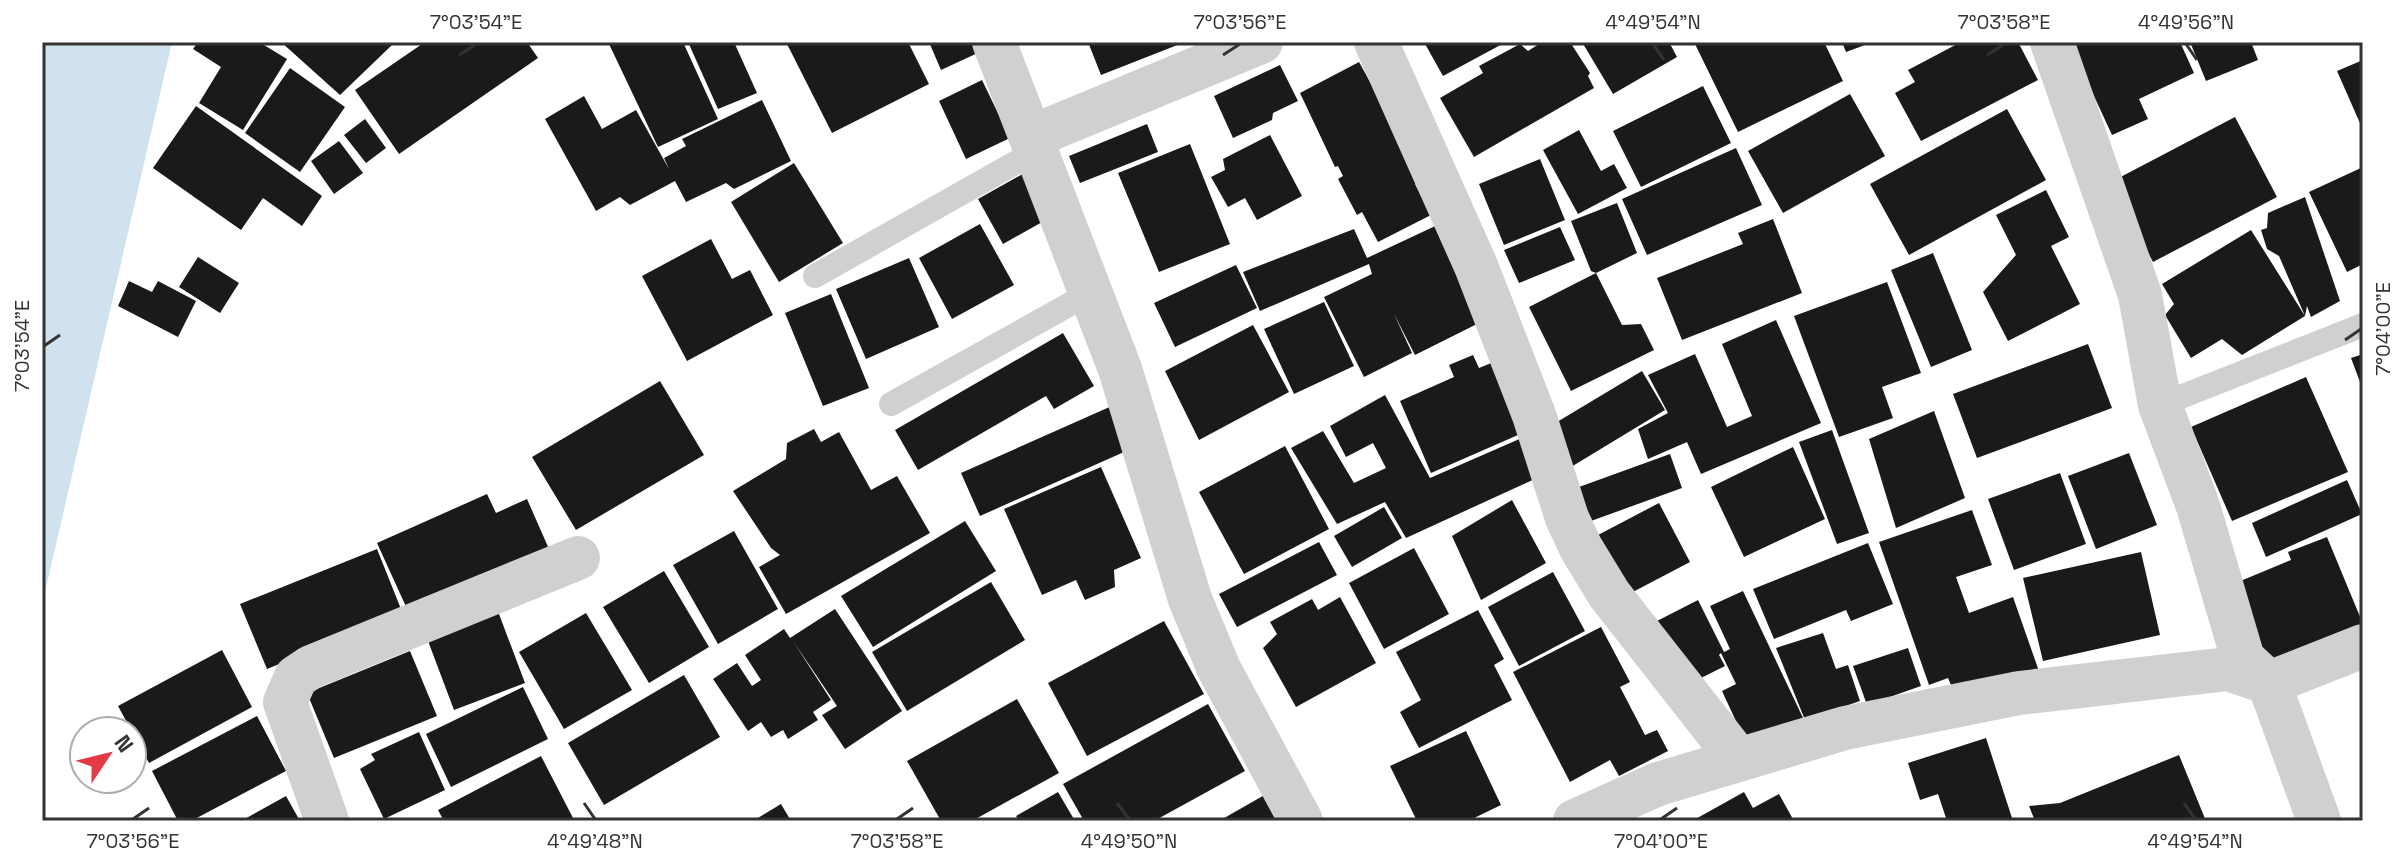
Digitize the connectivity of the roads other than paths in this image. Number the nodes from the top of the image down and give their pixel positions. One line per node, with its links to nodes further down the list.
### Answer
1 (994, 42): 5 (street)
2 (1261, 42): 5 (street)
3 (1376, 42): 14 (street)
4 (2052, 42): 10 (street)
5 (1033, 144): 6 (lane); 7 (street)
6 (815, 276)
7 (1090, 293): 9 (lane); 16 (street)
8 (2363, 325): 10 (lane)
9 (891, 404)
10 (2160, 405): 13 (street)
11 (578, 558): 15 (street)
12 (2363, 646): 13 (street)
13 (2269, 683): 14 (street); 18 (street)
14 (1739, 760): 17 (street)
15 (327, 821)
16 (1301, 821)
17 (1575, 821)
18 (2319, 821)

